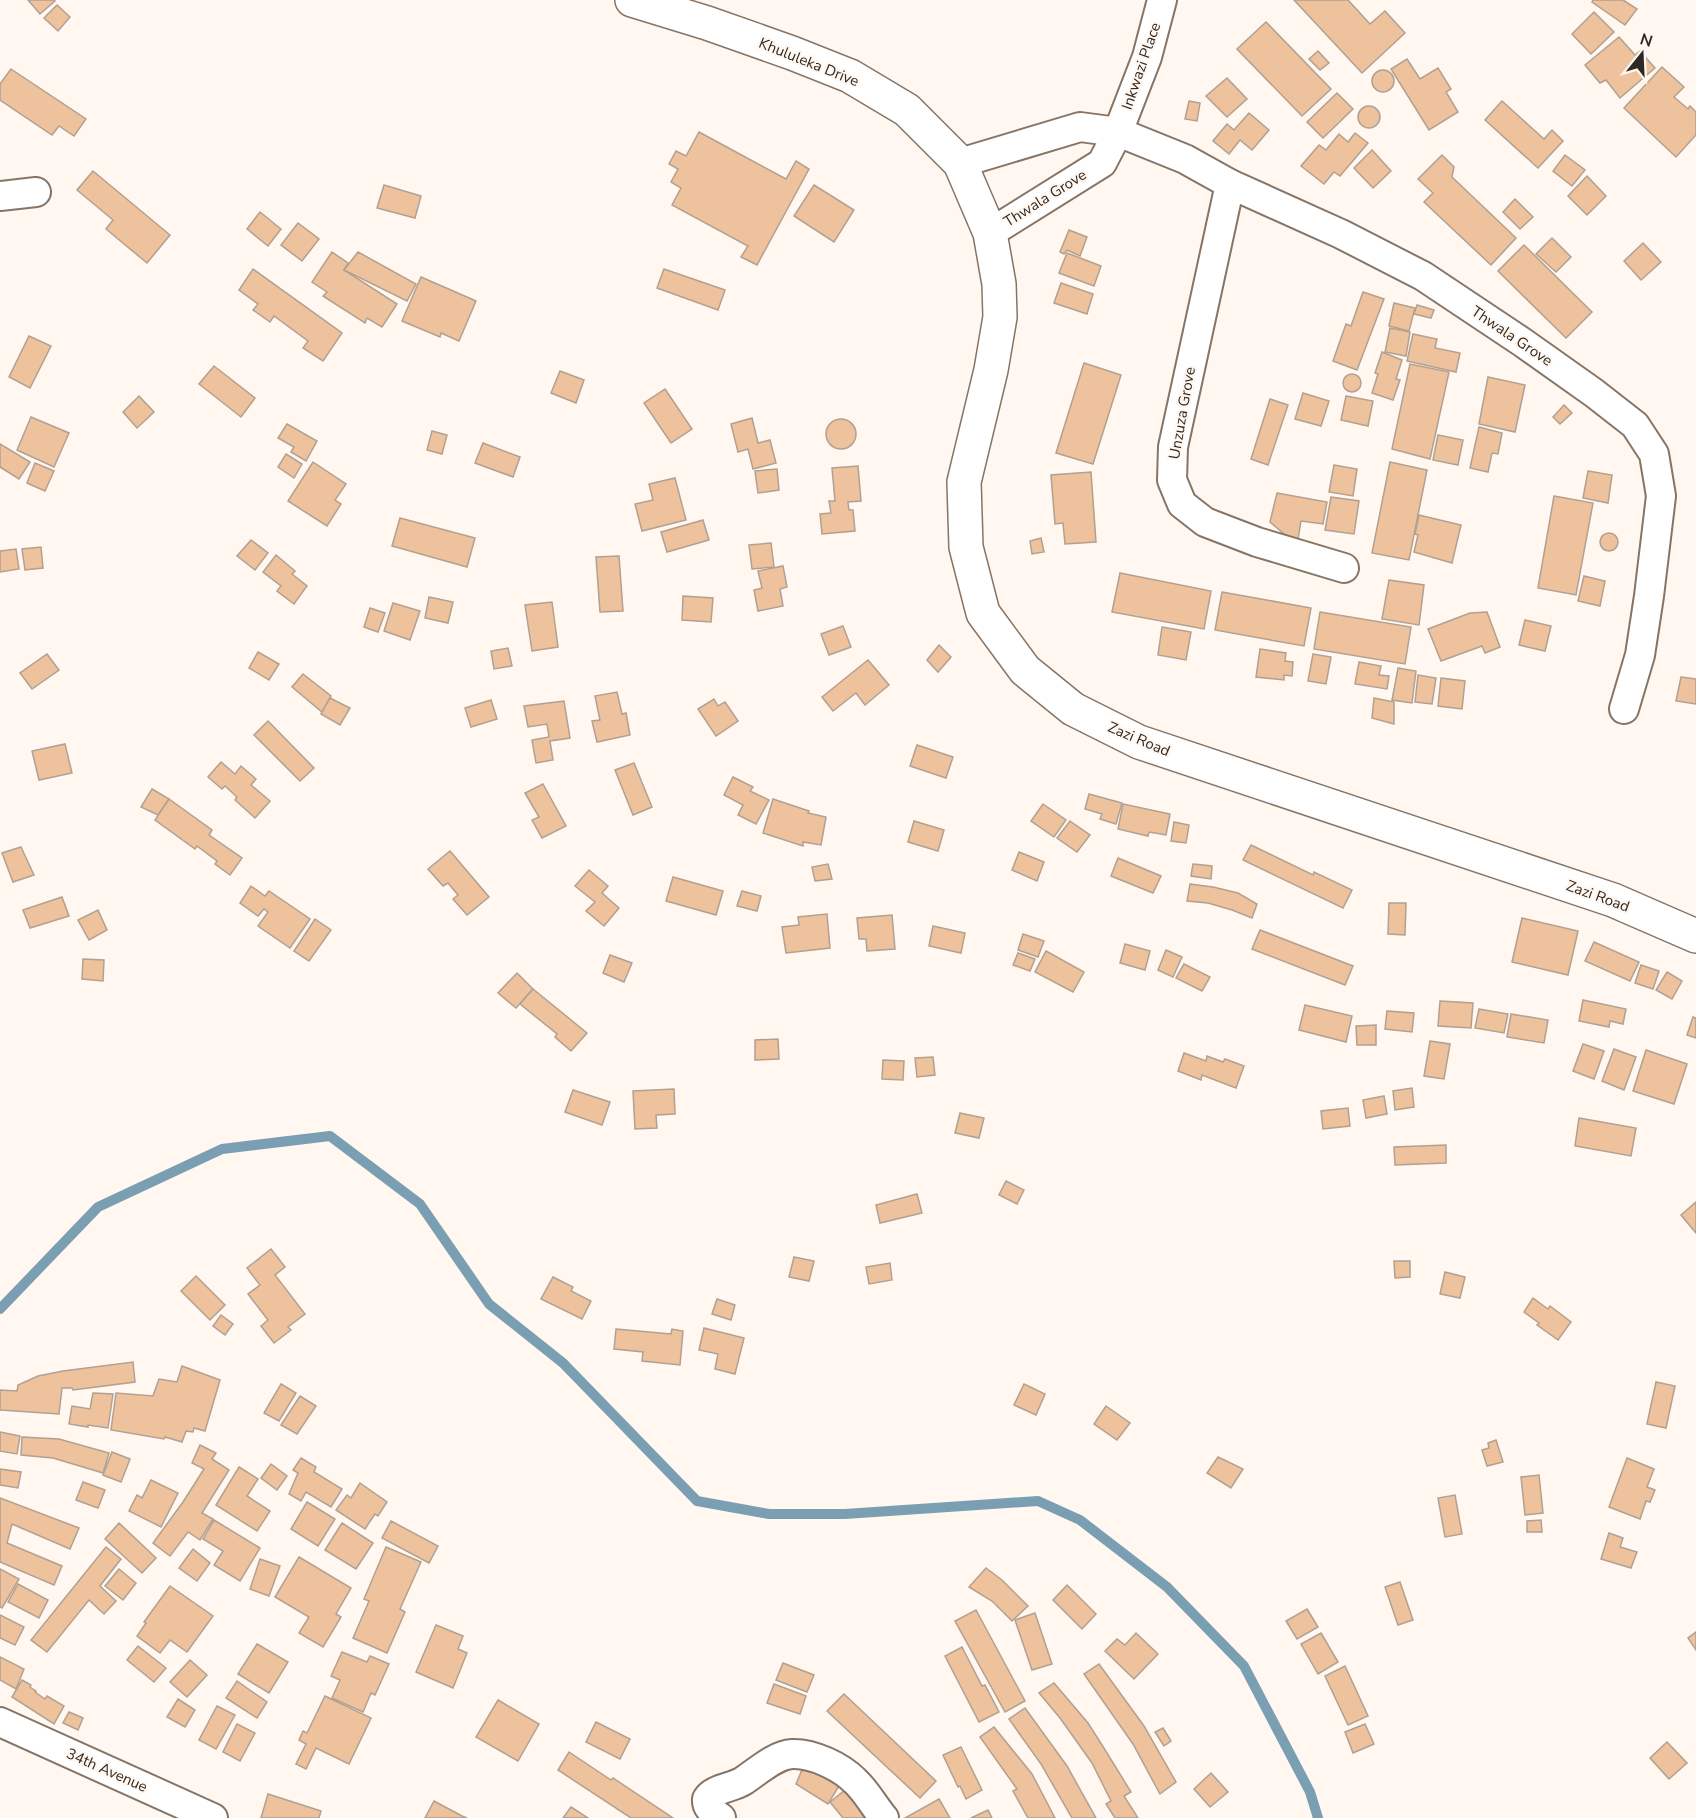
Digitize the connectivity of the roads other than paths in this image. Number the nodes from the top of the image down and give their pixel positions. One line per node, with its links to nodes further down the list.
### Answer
1 (632, 0): 4 (street, Khululeka Drive)
2 (1162, 0): 3 (street, Inkwazi Place)
3 (1118, 132): 4 (street, Thwala Grove); 5 (street, Thwala Grove); 8 (street, Thwala Grove)
4 (960, 162): 8 (street, Khululeka Drive)
5 (1230, 184): 9 (street, Unzuza Grove); 10 (street, Thwala Grove)
6 (36, 192): 7 (street)
7 (0, 196)
8 (990, 233): 11 (street, Zazi Road)
9 (1344, 568)
10 (1624, 709)
11 (1696, 936)
12 (0, 1722): 13 (street, 34th Avenue)
13 (213, 1818)
14 (721, 1818): 15 (street)
15 (884, 1818)

